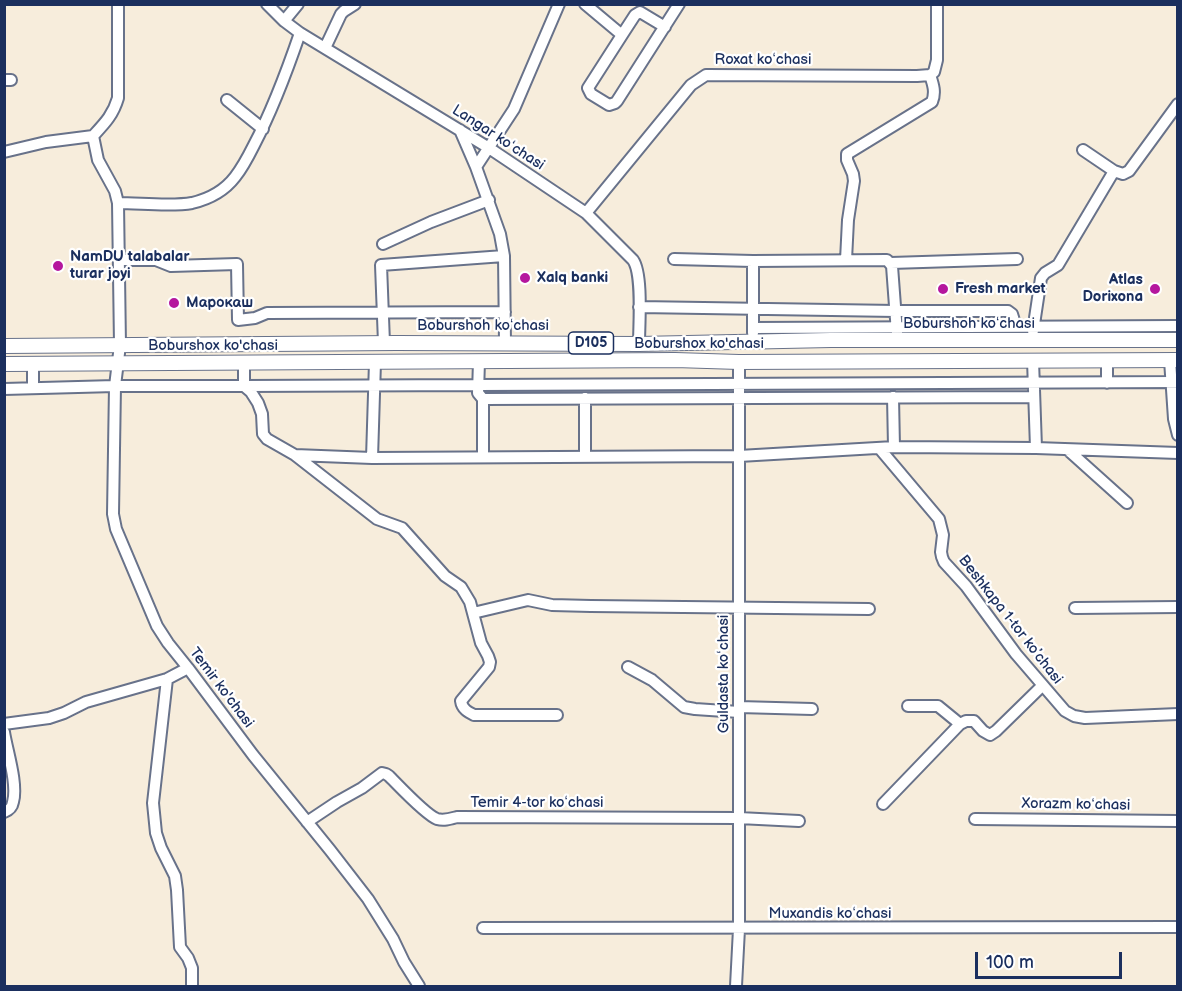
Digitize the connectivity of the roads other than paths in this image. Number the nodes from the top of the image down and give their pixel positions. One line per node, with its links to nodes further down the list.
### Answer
1 (118, 4): 19 (street)
2 (267, 4): 9 (street, Langar koʻchasi)
3 (298, 4): 9 (street)
4 (355, 4): 13 (street)
5 (559, 4): 20 (street)
6 (585, 4): 12 (street)
7 (678, 4): 10 (street)
8 (938, 4): 14 (street)
9 (284, 21): 11 (street, Langar koʻchasi)
10 (665, 27): 12 (street); 12 (street)
11 (300, 33): 13 (street, Langar koʻchasi); 17 (street)
12 (622, 35)
13 (325, 48): 18 (street, Langar koʻchasi)
14 (930, 75): 27 (street, Roxat koʻchasi); 33 (street)
15 (227, 100): 17 (street)
16 (1178, 104): 24 (street)
17 (263, 129): 26 (street)
18 (460, 130): 20 (street, Langar koʻchasi); 23 (street)
19 (93, 136): 22 (street); 26 (street)
20 (489, 148): 23 (street); 27 (street, Langar koʻchasi)
21 (1083, 150): 24 (street)
22 (4, 152)
23 (476, 167): 25 (street)
24 (1114, 171): 46 (street)
25 (489, 200): 28 (street); 29 (street)
26 (118, 203): 32 (street, Temir ko'chasi)
27 (586, 213): 36 (street, Langar koʻchasi)
28 (383, 244)
29 (504, 256): 40 (street); 41 (street)
30 (674, 259): 34 (street)
31 (1017, 259): 35 (street)
32 (120, 260): 40 (street); 52 (street, Temir ko'chasi)
33 (846, 260): 34 (street); 35 (street)
34 (753, 261): 37 (street)
35 (891, 263): 38 (street)
36 (639, 307): 37 (street); 51 (street, Langar koʻchasi)
37 (753, 309): 38 (street); 47 (street)
38 (896, 311): 39 (street); 44 (street)
39 (943, 311): 43 (street); 45 (street)
40 (382, 312): 41 (street); 49 (street)
41 (505, 312): 50 (street)
42 (1178, 326): 46 (street)
43 (1016, 327): 45 (street); 46 (street)
44 (897, 334): 45 (main road, Boburshoh koʻchasi / D105); 47 (main road, Boburshoh koʻchasi / D105)
45 (943, 334): 46 (main road, Boburshoh koʻchasi / D105)
46 (1032, 334): 48 (main road, Boburshoh koʻchasi / D105)
47 (753, 335): 51 (main road, Boburshoh koʻchasi / D105)
48 (1178, 340)
49 (384, 343): 50 (main road, Boburshoh koʻchasi / D105); 52 (main road, Boburshoh koʻchasi / D105)
50 (505, 343): 51 (main road, Boburshoh koʻchasi / D105)
51 (639, 344)
52 (120, 345): 53 (main road, Boburshoh koʻchasi / D105); 61 (street, Temir ko'chasi)
53 (4, 346)
54 (1033, 360): 55 (main road, Boburshox ko'chasi / D105); 59 (main road, Boburshox ko'chasi / D105); 66 (street)
55 (1107, 360): 56 (main road, Boburshox ko'chasi / D105); 64 (street)
56 (1174, 360): 65 (street)
57 (479, 361): 58 (main road, Boburshox ko'chasi / D105); 59 (main road, Boburshox ko'chasi / D105); 68 (street)
58 (375, 362): 62 (main road, Boburshox ko'chasi / D105); 71 (street)
59 (739, 362): 67 (street, Guldasta koʻchasi)
60 (33, 363): 61 (main road, Boburshox ko'chasi / D105); 63 (main road, Boburshox ko'chasi / D105); 72 (street)
61 (117, 363): 62 (main road, Boburshox ko'chasi / D105); 69 (street, Temir ko'chasi)
62 (244, 363): 70 (street)
63 (4, 364)
64 (1107, 382): 65 (street); 66 (street)
65 (1174, 382): 79 (street)
66 (1034, 383): 67 (street); 75 (street)
67 (739, 384): 68 (street); 77 (street, Guldasta koʻchasi)
68 (478, 385): 71 (street); 78 (street)
69 (115, 386): 70 (street); 72 (street); 97 (street, Temir ko'chasi)
70 (244, 386): 71 (street); 85 (street)
71 (374, 386): 88 (street)
72 (33, 388): 73 (street)
73 (4, 389)
74 (893, 397): 75 (street); 77 (street); 80 (street)
75 (1034, 397): 82 (street)
76 (585, 398): 77 (street); 78 (street); 87 (street)
77 (739, 398): 86 (street, Guldasta koʻchasi)
78 (483, 399): 89 (street)
79 (1178, 435)
80 (894, 447): 81 (street); 82 (street)
81 (880, 448): 86 (street); 99 (street, Beshkapa 1-tor koʼchasi)
82 (1036, 448): 83 (street)
83 (1068, 450): 84 (street); 90 (street)
84 (1178, 453)
85 (295, 455): 88 (street); 95 (street)
86 (739, 456): 87 (street); 92 (street, Guldasta koʻchasi)
87 (585, 457): 89 (street)
88 (372, 458): 89 (street)
89 (483, 458)
90 (1126, 503)
91 (1178, 607): 93 (street)
92 (739, 608): 94 (street); 95 (street); 102 (street, Guldasta koʻchasi)
93 (1075, 608)
94 (869, 609)
95 (473, 613): 103 (street)
96 (628, 667): 102 (street)
97 (188, 668): 98 (street); 114 (street, Temir ko'chasi)
98 (167, 679): 105 (street); 118 (street)
99 (1042, 686): 104 (street, Beshkapa 1-tor koʼchasi); 106 (street)
100 (908, 706): 106 (street)
101 (812, 709): 102 (street)
102 (739, 710): 110 (street, Guldasta koʻchasi)
103 (557, 714)
104 (1178, 714)
105 (4, 724)
106 (960, 724): 108 (street)
107 (4, 732): 109 (street)
108 (883, 804)
109 (4, 812)
110 (739, 818): 112 (street, Temir 4-tor koʻchasi); 114 (street, Temir 4-tor koʻchasi); 117 (street, Guldasta koʻchasi)
111 (975, 819): 113 (street, Xorazm koʻchasi)
112 (799, 821)
113 (1178, 821)
114 (307, 822): 119 (street, Temir ko'chasi)
115 (1178, 927): 117 (street, Muxandis koʻchasi)
116 (483, 928): 117 (street, Muxandis koʻchasi)
117 (739, 929): 120 (street, Guldasta koʻchasi)
118 (192, 987)
119 (419, 987)
120 (736, 987)

